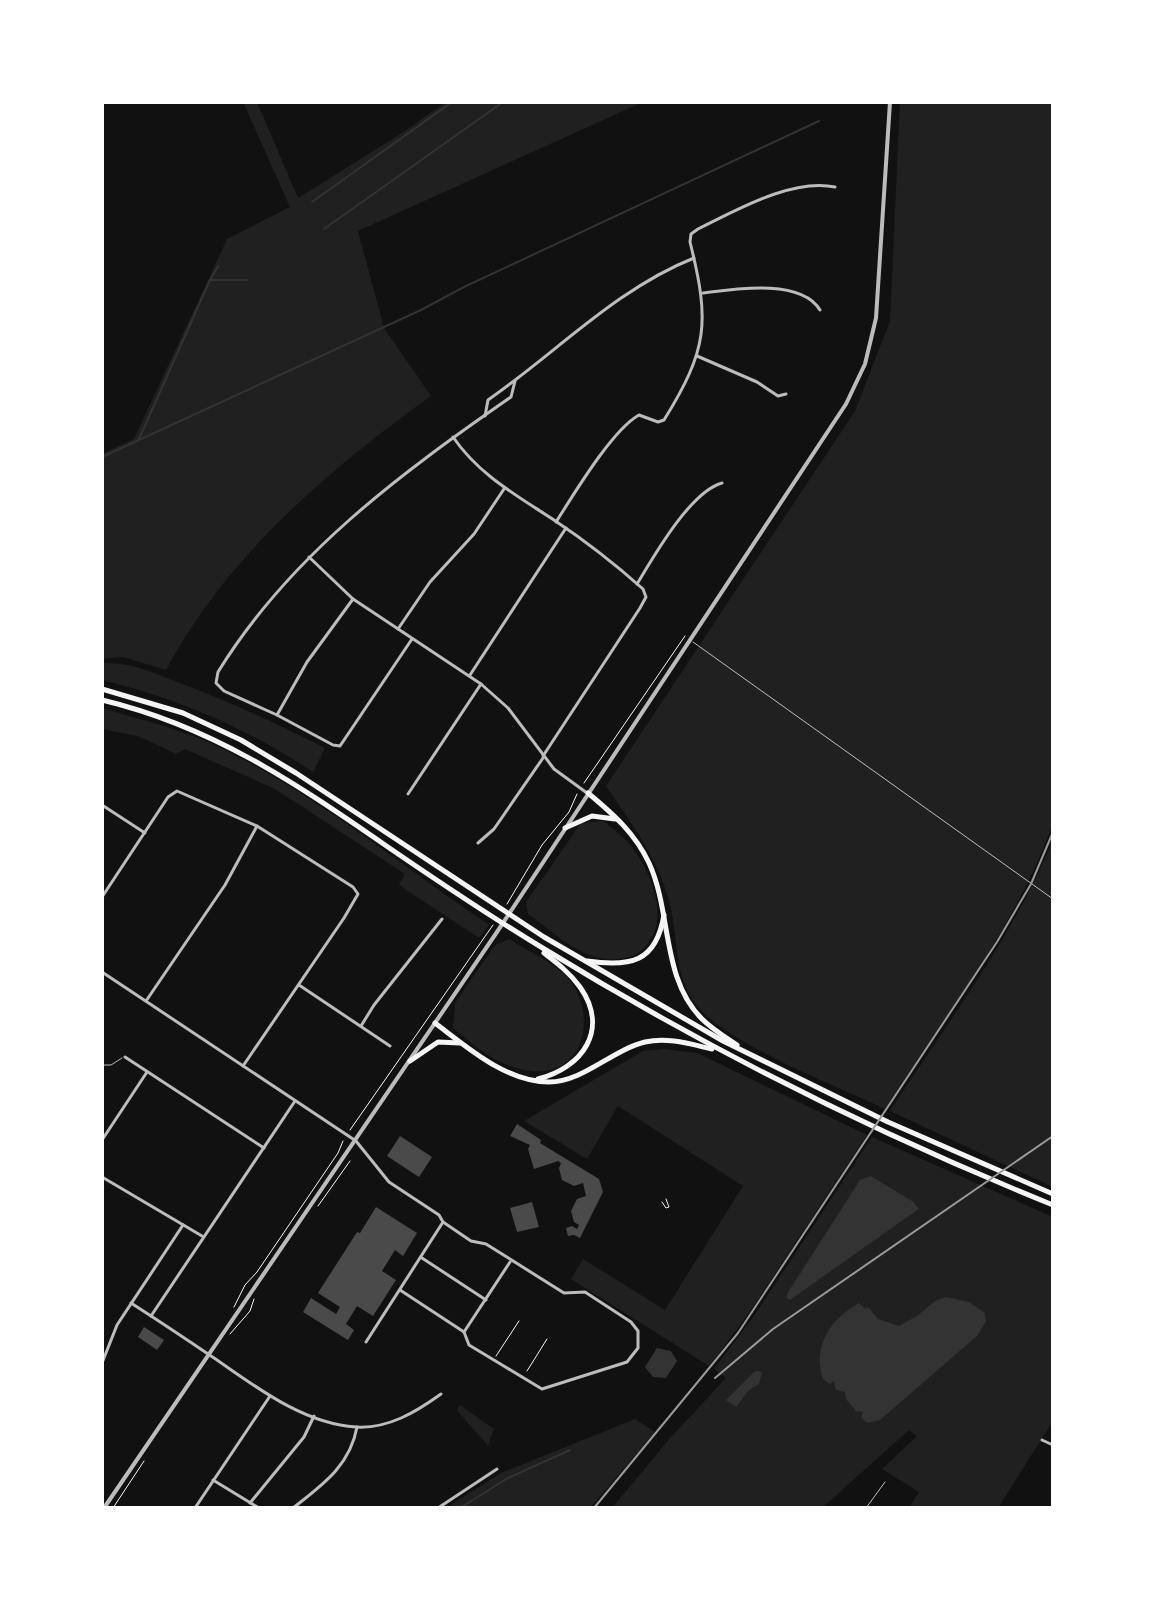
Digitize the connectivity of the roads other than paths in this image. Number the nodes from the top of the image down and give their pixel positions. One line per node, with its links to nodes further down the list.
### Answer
1 (890, 102): 20 (street)
2 (835, 187): 3 (street)
3 (694, 258): 4 (street); 7 (street)
4 (703, 293): 5 (street); 6 (street)
5 (820, 310)
6 (697, 356): 8 (street); 13 (street)
7 (515, 381): 9 (street); 9 (street)
8 (786, 394)
9 (485, 416): 10 (street)
10 (453, 437): 12 (street); 15 (street)
11 (722, 483): 16 (street)
12 (504, 488): 13 (street); 18 (street)
13 (556, 522): 14 (street)
14 (566, 528): 16 (street); 21 (street)
15 (309, 557): 17 (street); 25 (street)
16 (637, 584): 26 (street)
17 (353, 599): 18 (street); 25 (street)
18 (398, 629): 19 (street)
19 (412, 639): 21 (street); 25 (street)
20 (690, 641): 27 (street); 36 (lane)
21 (470, 675): 22 (street)
22 (481, 684): 26 (street); 28 (street)
23 (102, 689): 40 (highway)
24 (102, 700): 39 (highway)
25 (277, 715)
26 (543, 757): 27 (street); 34 (street)
27 (588, 793): 30 (highway); 32 (street)
28 (408, 794)
29 (102, 805): 33 (street)
30 (620, 821): 32 (highway); 37 (highway)
31 (257, 826): 33 (street); 42 (street); 43 (street)
32 (565, 828): 44 (street)
33 (145, 833): 35 (street)
34 (478, 843)
35 (102, 897)
36 (1053, 899)
37 (665, 910): 40 (highway); 50 (highway)
38 (442, 919): 45 (street)
39 (539, 946): 48 (highway); 55 (highway)
40 (583, 960): 50 (highway)
41 (102, 972): 43 (street)
42 (299, 985): 45 (street); 53 (street)
43 (146, 1001): 53 (street)
44 (435, 1023): 46 (highway); 51 (street)
45 (361, 1026): 47 (street)
46 (464, 1044): 51 (highway); 55 (highway)
47 (390, 1046)
48 (718, 1050): 55 (highway); 62 (highway)
49 (125, 1057): 52 (lane); 54 (street)
50 (754, 1057): 61 (highway)
51 (410, 1061): 58 (street)
52 (102, 1065)
53 (243, 1066): 56 (street)
54 (147, 1072): 57 (street); 59 (street)
55 (535, 1080)
56 (295, 1101): 58 (street); 59 (street)
57 (102, 1140)
58 (356, 1141): 63 (street); 74 (street)
59 (264, 1148): 65 (street)
60 (102, 1177): 64 (street)
61 (1053, 1194)
62 (1053, 1205)
63 (443, 1222): 66 (street); 67 (street)
64 (183, 1225): 65 (street); 70 (street)
65 (203, 1237): 71 (street)
66 (421, 1257): 68 (street); 69 (street)
67 (511, 1260): 69 (street); 72 (street)
68 (400, 1290): 72 (street); 73 (street)
69 (486, 1300): 72 (street)
70 (131, 1303): 71 (street); 75 (street)
71 (151, 1316): 74 (street)
72 (464, 1332)
73 (366, 1342)
74 (209, 1354): 77 (street); 86 (street)
75 (102, 1363)
76 (441, 1394): 79 (street)
77 (270, 1396): 78 (street); 83 (street)
78 (314, 1416): 79 (street); 85 (street)
79 (357, 1427): 89 (street)
80 (1042, 1440): 81 (street)
81 (1053, 1445)
82 (497, 1469): 90 (street)
83 (213, 1480): 85 (street); 87 (street)
84 (885, 1482): 91 (lane)
85 (250, 1503): 88 (street)
86 (104, 1508)
87 (195, 1508)
88 (259, 1508)
89 (293, 1508)
90 (438, 1508)
91 (866, 1508)

